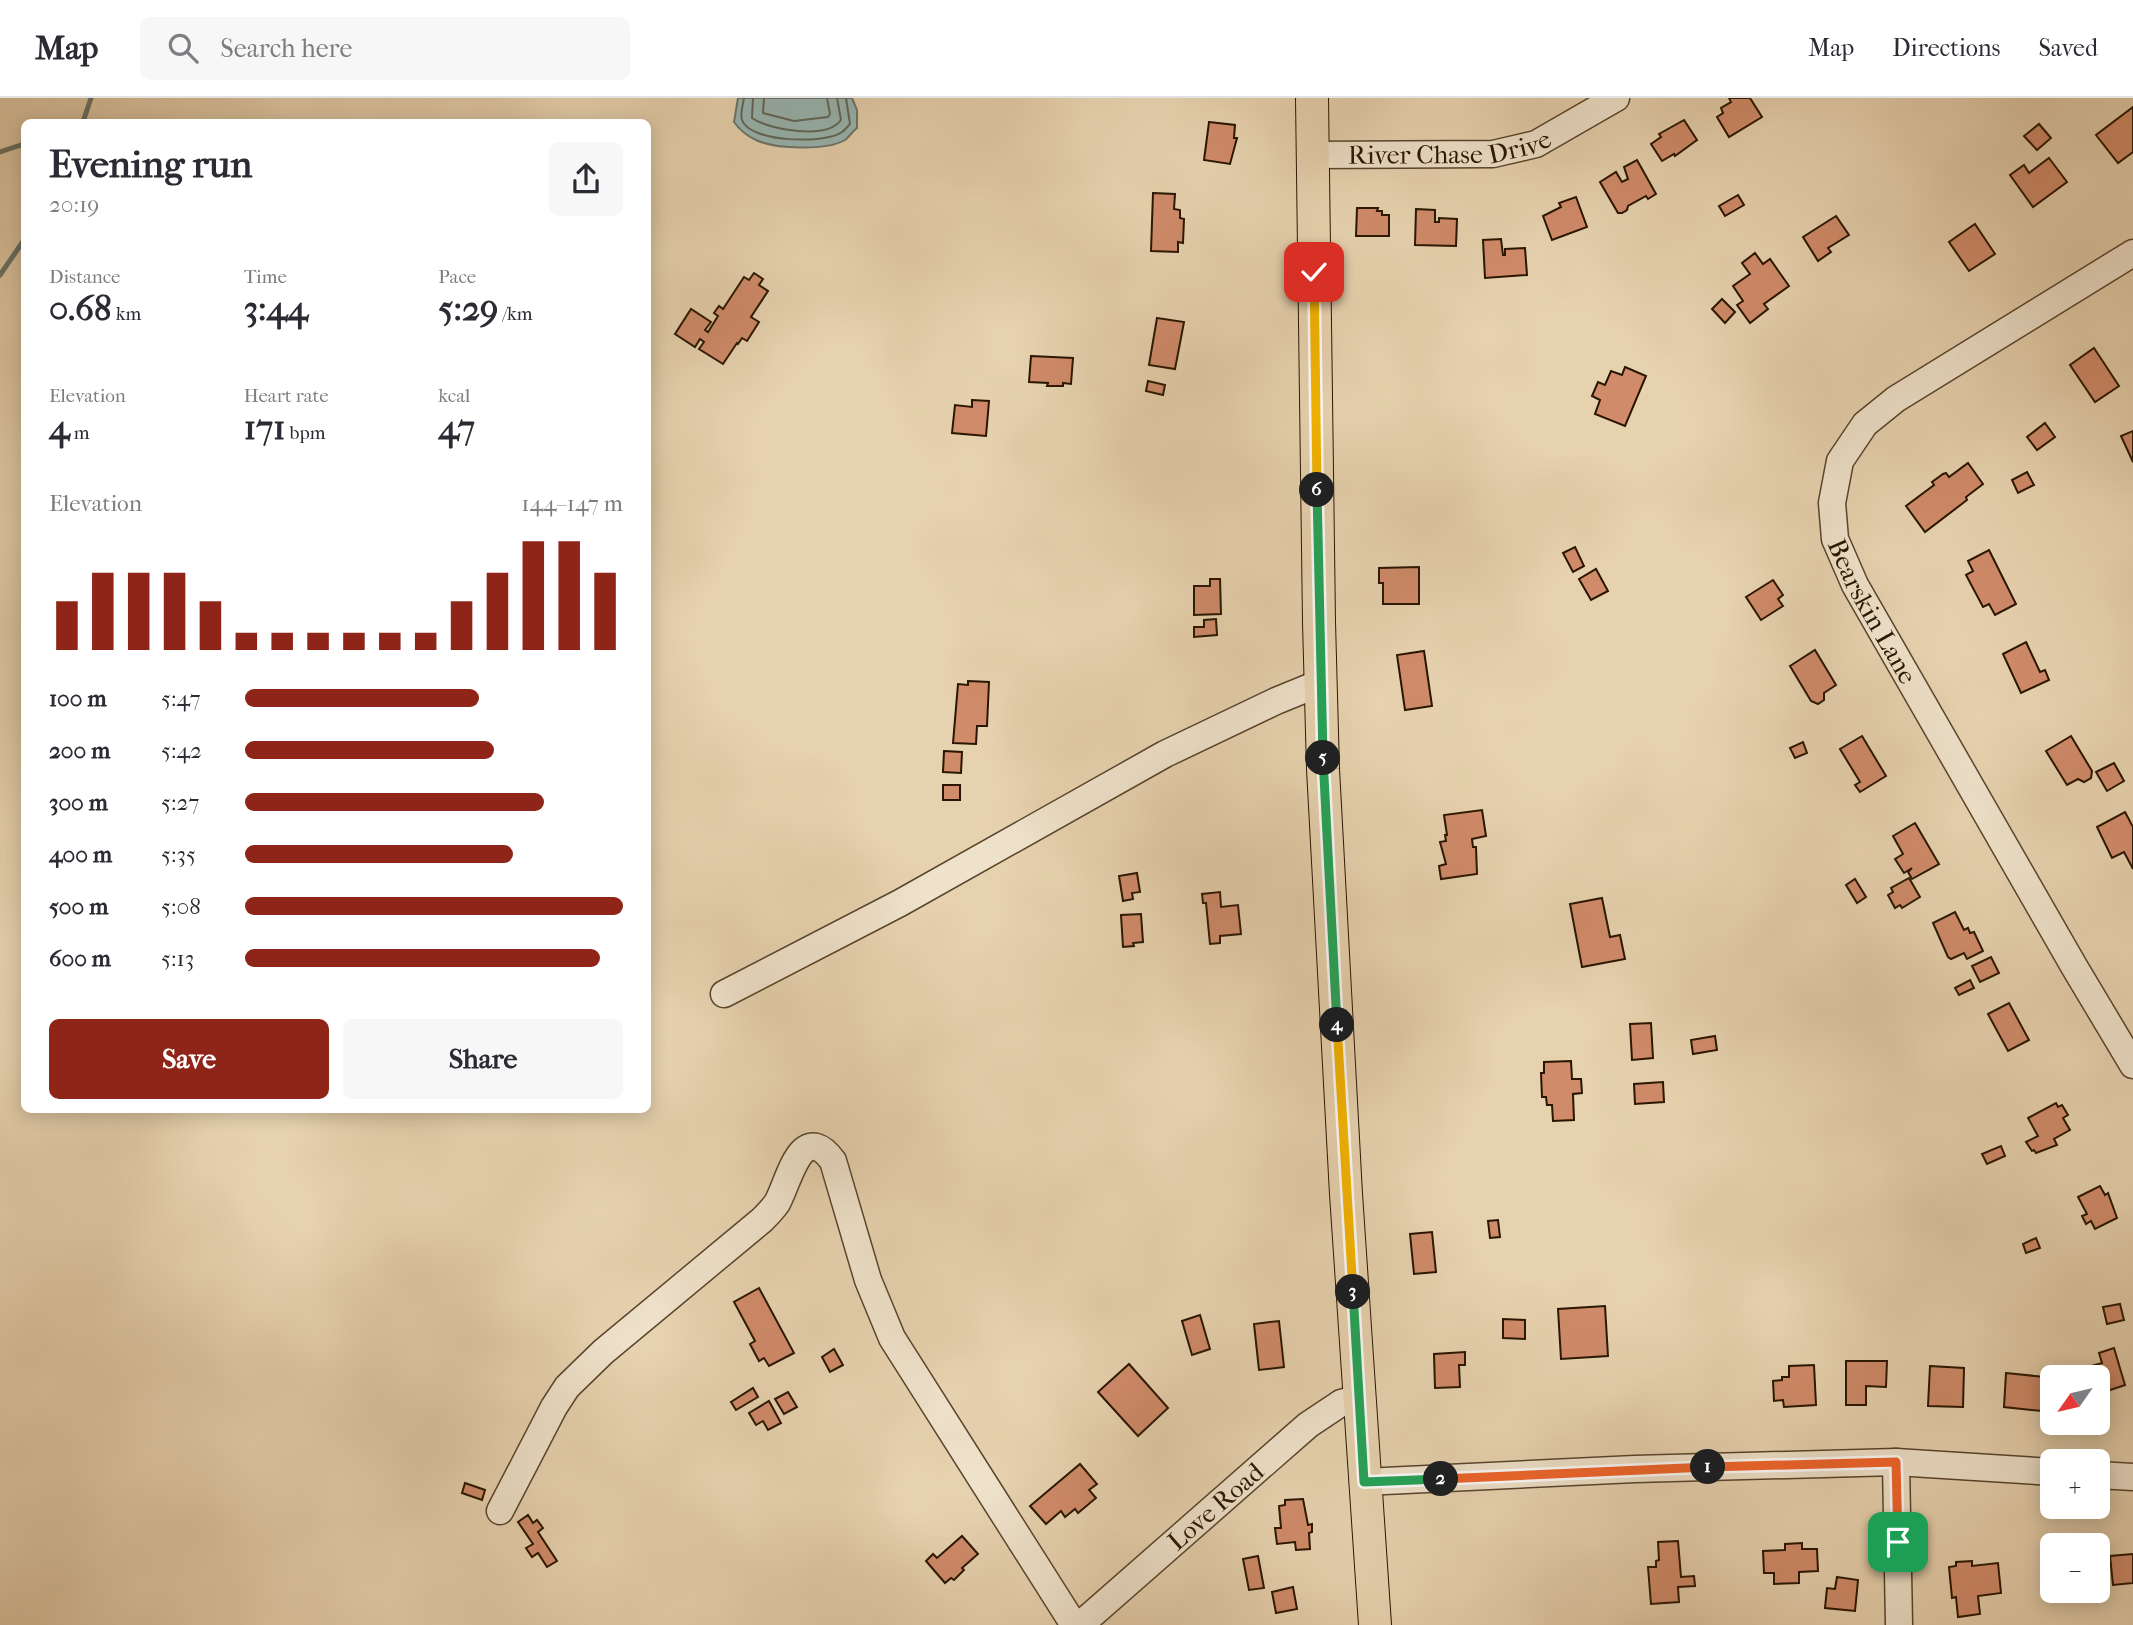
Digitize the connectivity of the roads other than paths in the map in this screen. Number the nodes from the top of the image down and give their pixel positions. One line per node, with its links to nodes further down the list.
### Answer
1 (1312, 98): 3 (main road)
2 (1616, 98): 3 (street, River Chase Drive)
3 (1312, 155): 5 (main road)
4 (2133, 253): 7 (street, Bearskin Lane)
5 (1320, 683): 6 (street); 8 (main road)
6 (724, 994)
7 (2133, 1065)
8 (1359, 1398): 13 (main road); 16 (street, Love Road)
9 (1896, 1462): 10 (street); 13 (street); 18 (street)
10 (2040, 1471)
11 (2110, 1476): 12 (street)
12 (2133, 1477)
13 (1364, 1482): 17 (main road)
14 (500, 1511): 15 (street)
15 (1074, 1625)
16 (1080, 1625)
17 (1375, 1625)
18 (1899, 1625)

